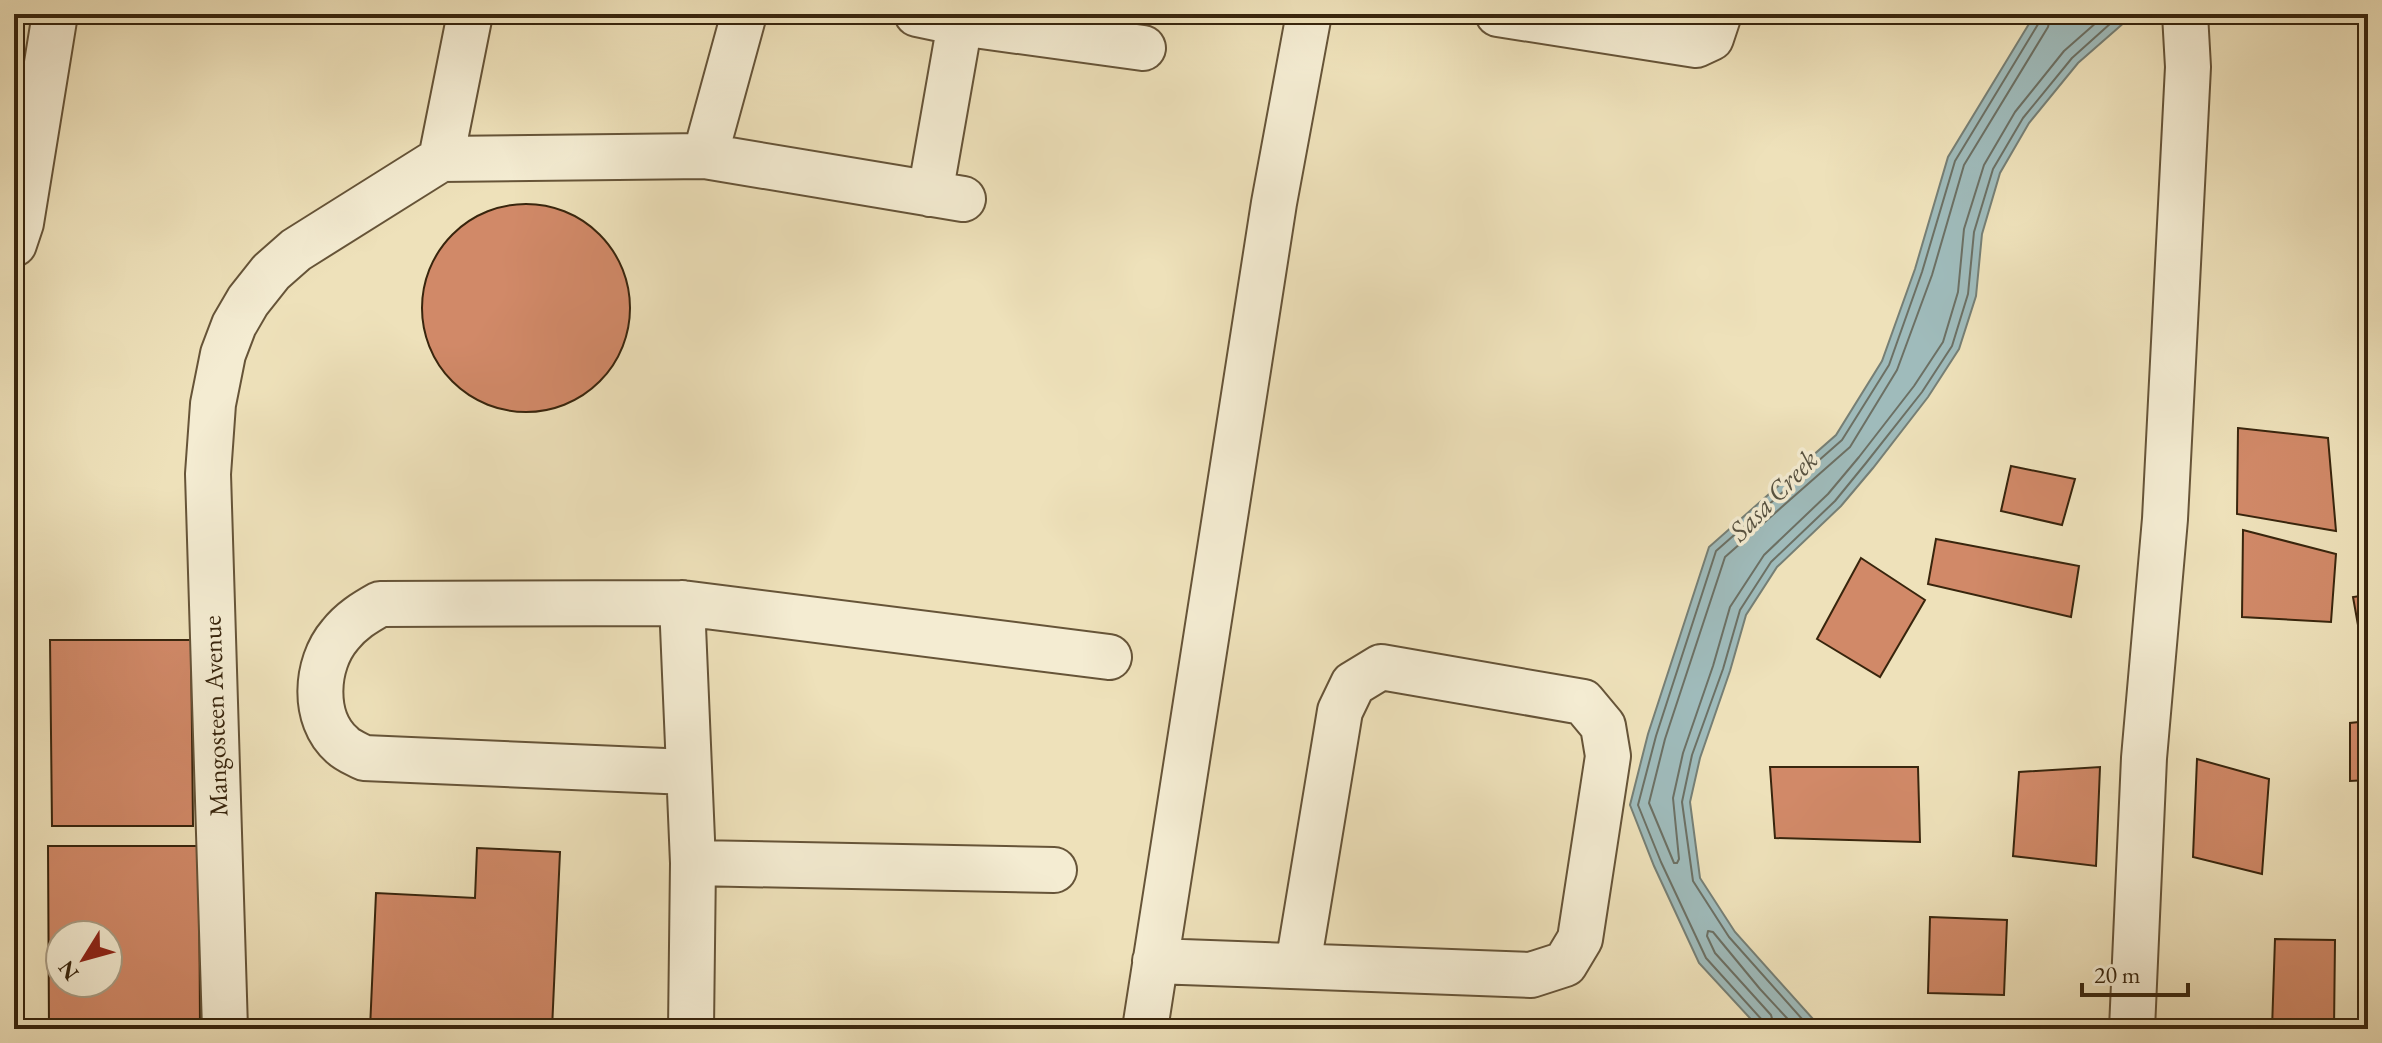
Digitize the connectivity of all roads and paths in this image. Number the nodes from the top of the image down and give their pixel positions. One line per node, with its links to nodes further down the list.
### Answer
1 (55, 14): 13 (lane)
2 (470, 14): 12 (lane)
3 (744, 14): 11 (lane)
4 (917, 14): 9 (lane)
5 (1309, 14): 19 (lane)
6 (1498, 14): 7 (lane)
7 (1719, 14)
8 (2185, 14): 24 (lane)
9 (960, 23): 10 (lane); 11 (lane)
10 (1143, 48)
11 (705, 156): 12 (lane)
12 (441, 159): 21 (lane, Mangosteen Avenue)
13 (14, 244)
14 (682, 603): 15 (lane); 16 (lane); 16 (lane)
15 (1109, 657)
16 (688, 772): 17 (lane)
17 (693, 863): 18 (lane); 22 (lane)
18 (1054, 870)
19 (1155, 961): 20 (lane); 23 (lane)
20 (1298, 965): 20 (lane)
21 (225, 1029)
22 (691, 1029)
23 (1145, 1029)
24 (2132, 1029)

